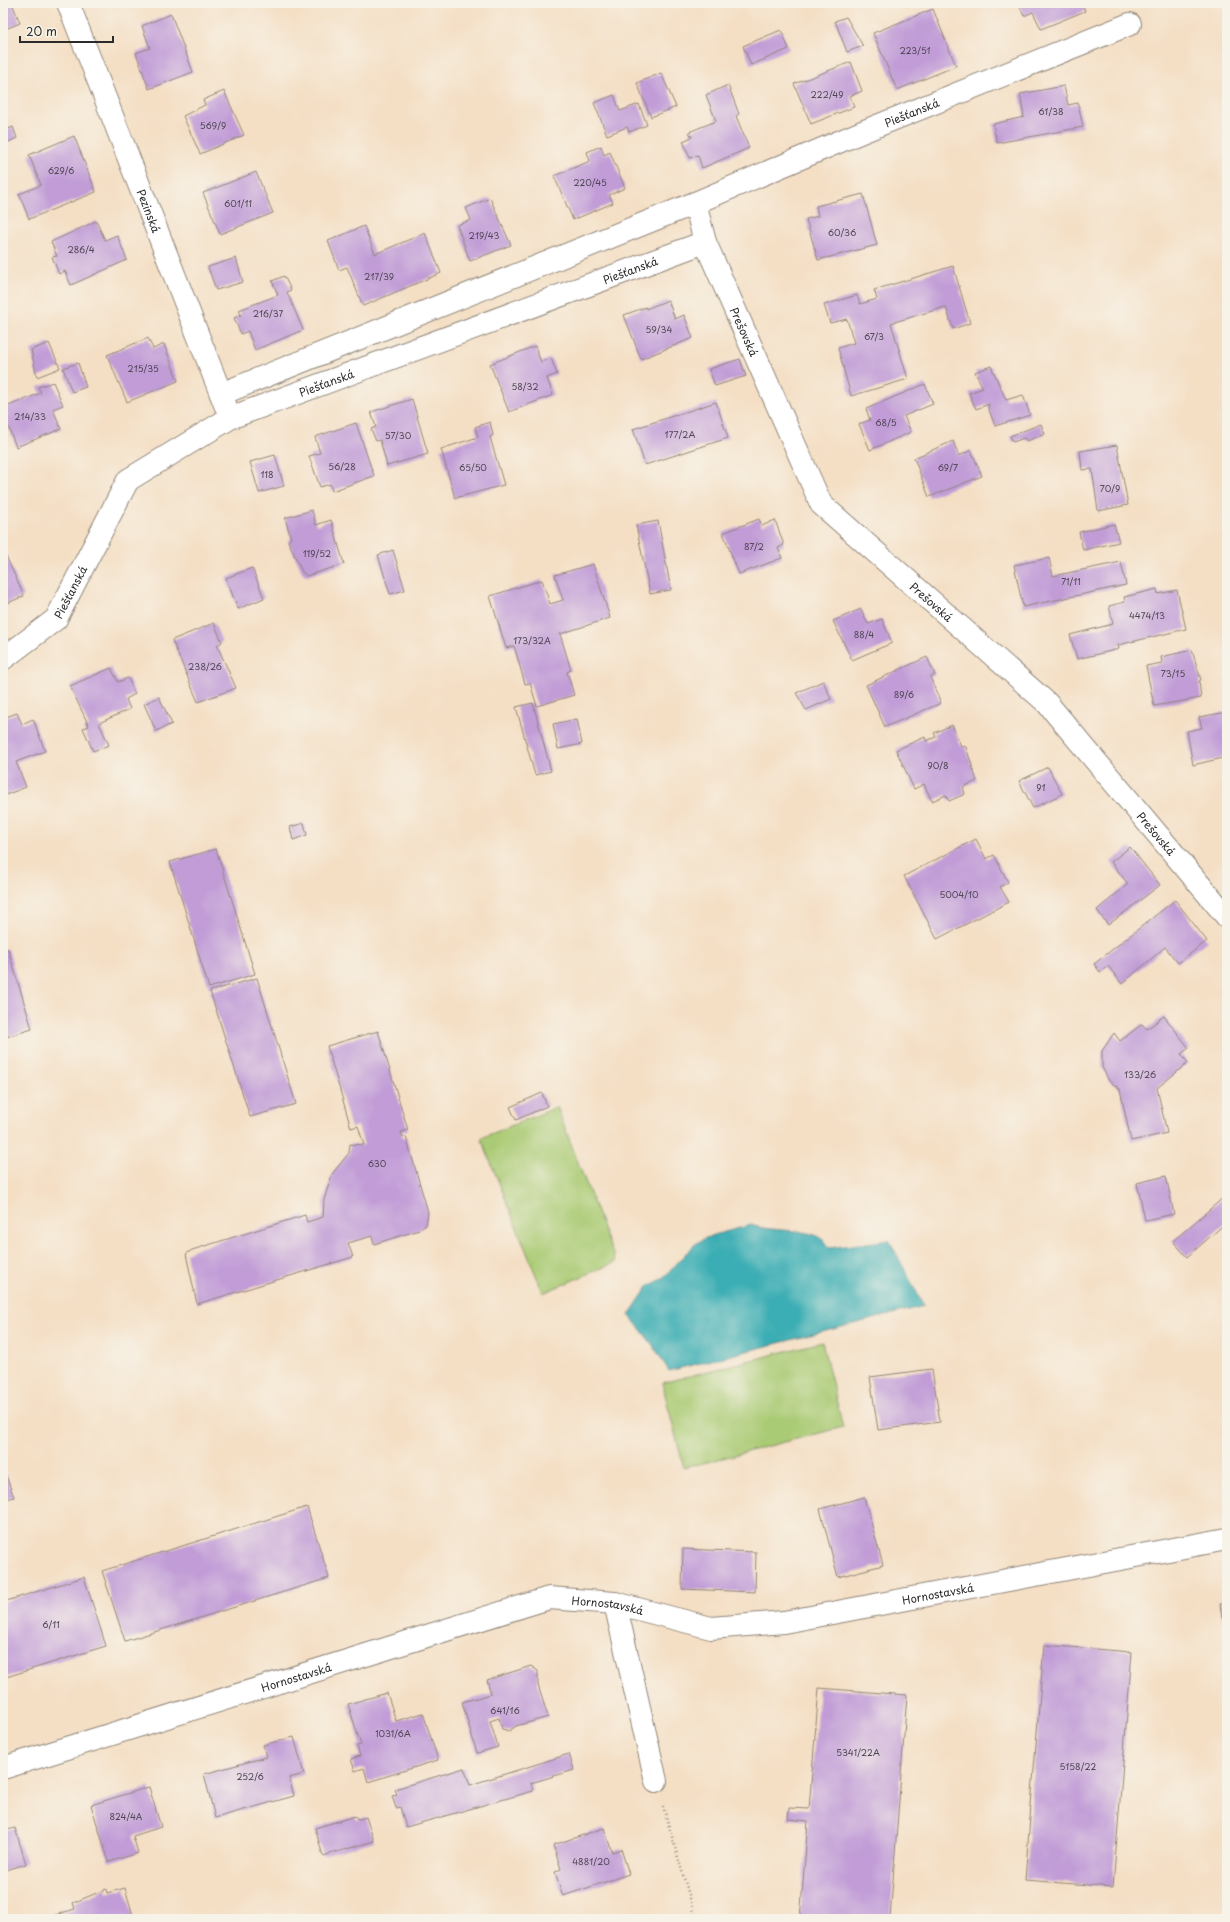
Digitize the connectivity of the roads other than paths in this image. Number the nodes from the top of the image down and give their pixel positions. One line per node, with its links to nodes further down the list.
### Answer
1 (68, 3): 5 (street, Pezinská)
2 (1130, 24): 3 (street, Piešťanská)
3 (695, 203): 4 (street); 5 (street, Piešťanská)
4 (705, 242): 6 (street, Piešťanská); 8 (street, Prešovská)
5 (221, 394): 6 (street, Pezinská)
6 (230, 418): 7 (street, Piešťanská)
7 (3, 659)
8 (1227, 917)
9 (1227, 1539): 10 (street, Hornostavská)
10 (615, 1603): 11 (street, Hornostavská); 12 (street)
11 (3, 1768)
12 (656, 1781)

